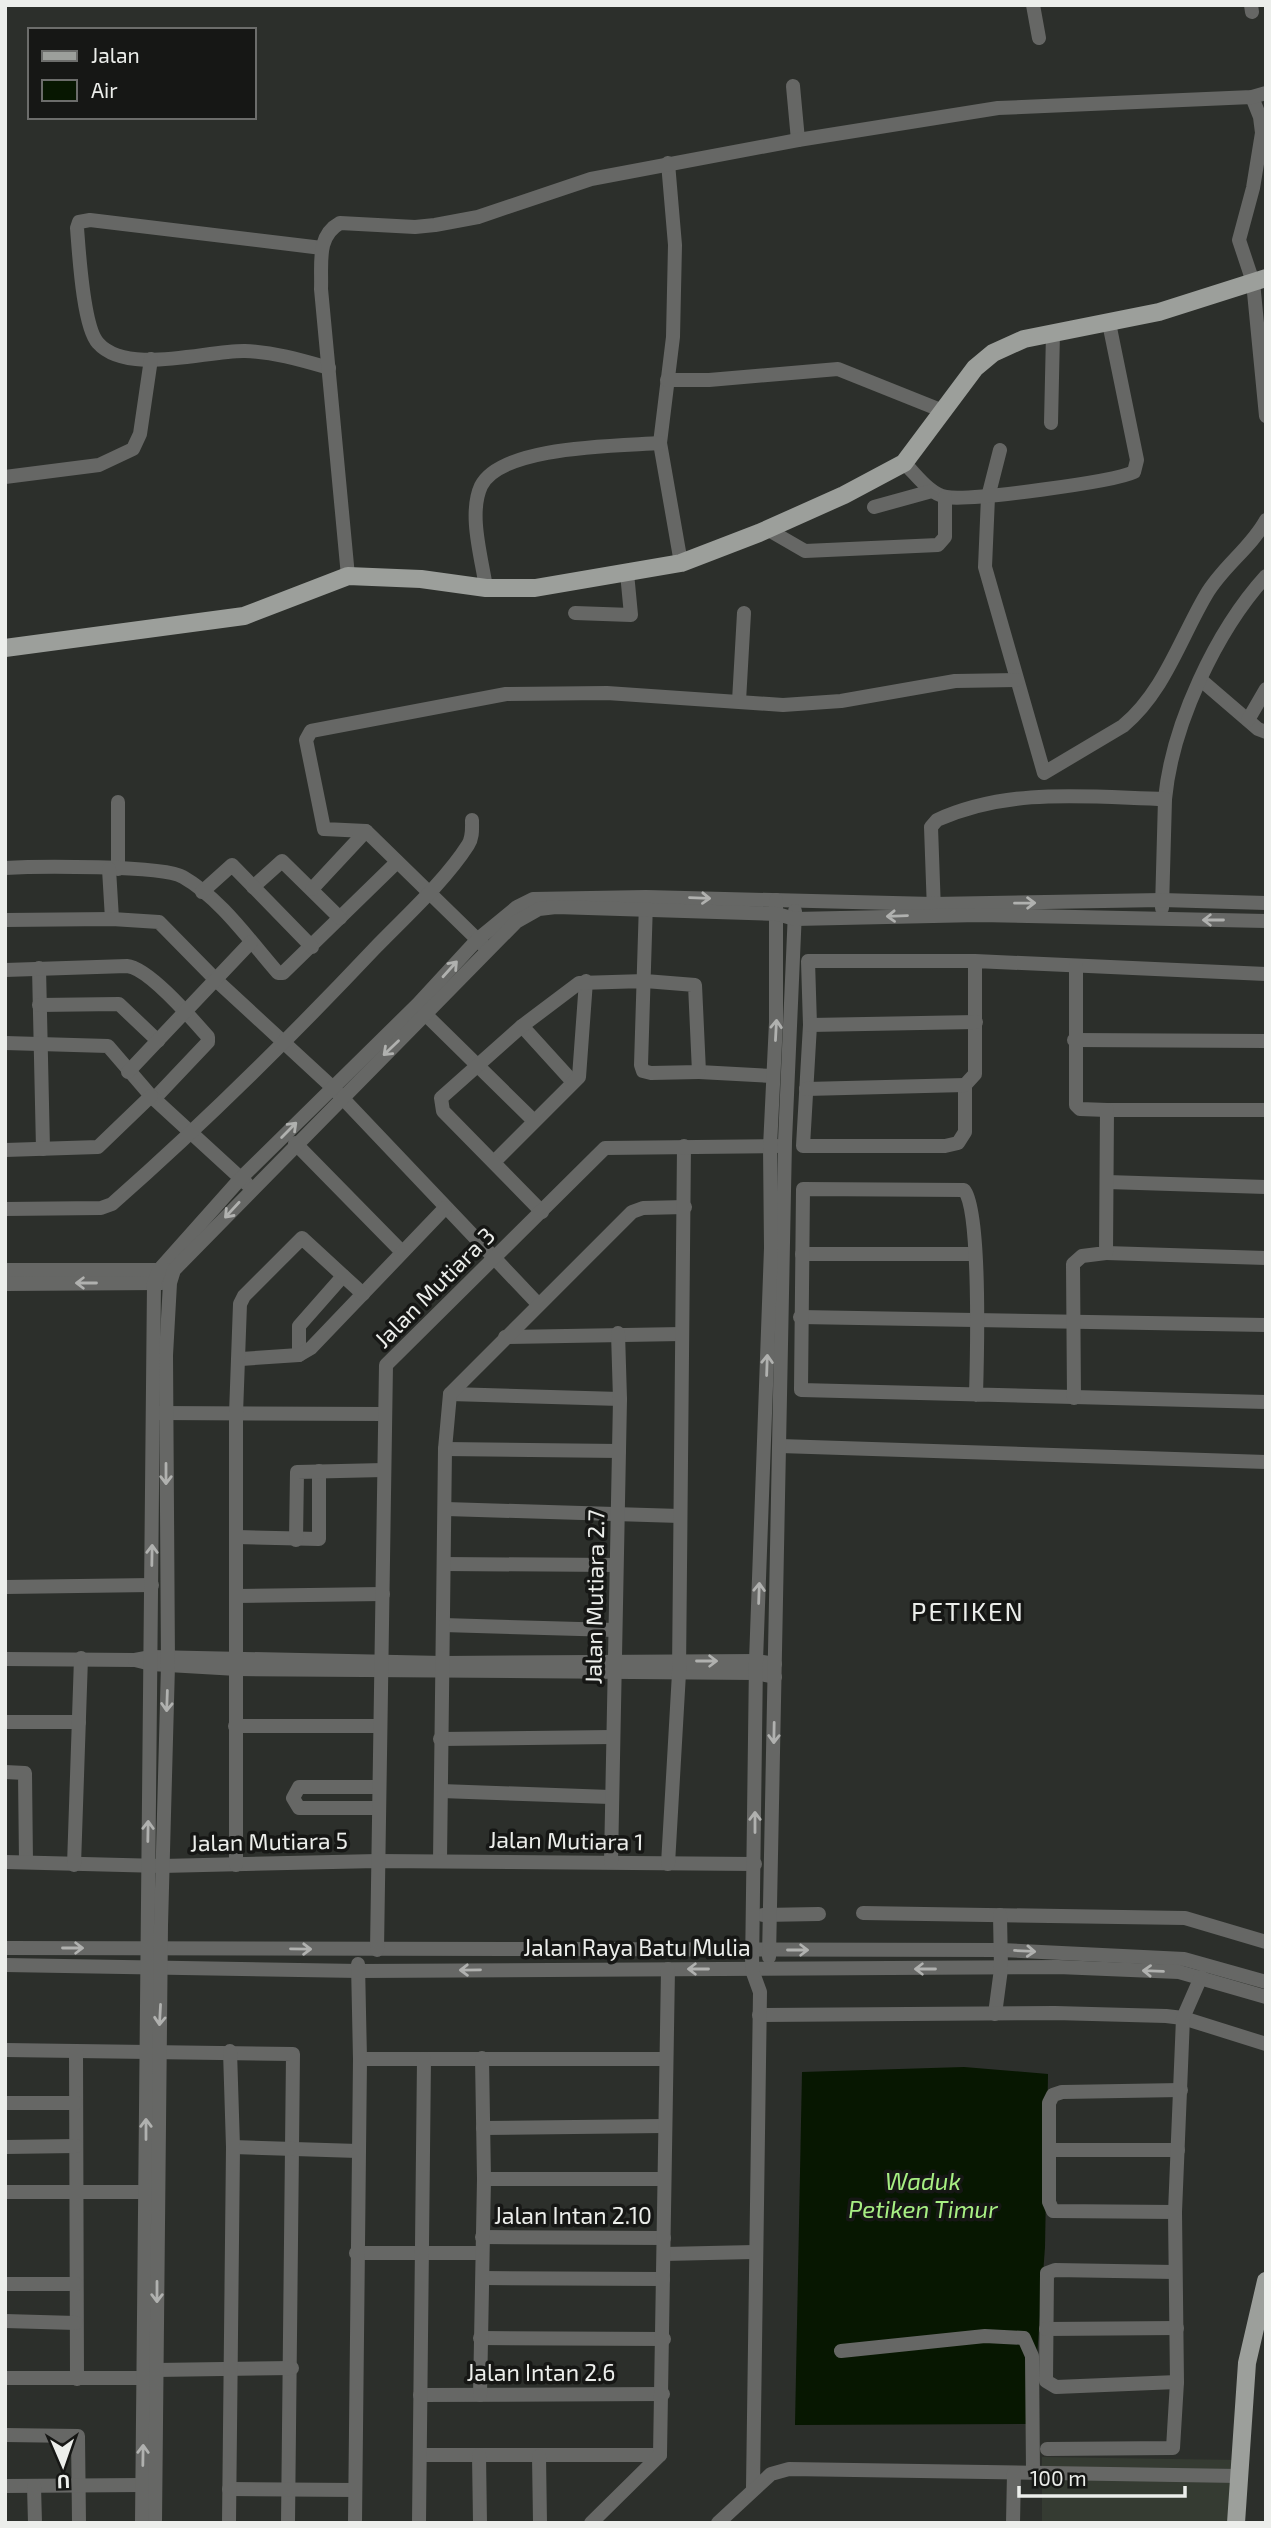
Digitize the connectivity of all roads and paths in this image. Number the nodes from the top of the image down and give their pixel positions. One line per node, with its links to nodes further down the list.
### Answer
1 (1034, 5): 2 (street)
2 (1039, 38)
3 (793, 86): 5 (street)
4 (1259, 95): 5 (street); 8 (street)
5 (799, 140): 6 (street)
6 (668, 163): 7 (street); 13 (street)
7 (322, 248): 11 (street); 12 (street)
8 (1259, 280): 9 (main road); 15 (street)
9 (1109, 323): 10 (main road); 22 (street)
10 (1053, 333): 14 (main road); 16 (street)
11 (151, 359): 12 (street); 20 (street)
12 (329, 368): 28 (street)
13 (667, 380): 14 (street); 17 (street)
14 (943, 411): 19 (main road)
15 (1266, 415)
16 (1051, 423)
17 (660, 443): 26 (street); 30 (street)
18 (1000, 450): 22 (street)
19 (904, 463): 21 (street); 25 (main road)
20 (5, 477)
21 (939, 494): 22 (street); 23 (street); 25 (street)
22 (988, 497): 34 (street)
23 (874, 507)
24 (1266, 520): 40 (street)
25 (767, 529): 26 (main road)
26 (681, 562): 27 (main road)
27 (627, 573): 30 (main road); 31 (street)
28 (348, 576): 30 (main road); 33 (main road)
29 (1266, 576): 35 (street)
30 (486, 588)
31 (575, 613)
32 (744, 613): 37 (street)
33 (5, 648)
34 (1017, 680): 37 (street); 40 (street)
35 (1201, 680): 38 (street); 42 (street)
36 (1266, 689): 38 (street)
37 (739, 701): 45 (street)
38 (1248, 720): 39 (street)
39 (1266, 732)
40 (1044, 773): 41 (street)
41 (1049, 797): 42 (street); 58 (street)
42 (1165, 799): 54 (street)
43 (118, 802): 48 (street)
44 (472, 820): 52 (street)
45 (366, 831): 46 (street); 50 (street)
46 (397, 862): 52 (street); 60 (street)
47 (5, 868): 48 (street)
48 (114, 869): 51 (street); 61 (street)
49 (253, 887): 50 (street); 51 (street); 68 (street)
50 (312, 889): 60 (street)
51 (202, 892): 66 (street)
52 (427, 893): 67 (street); 88 (street)
53 (794, 900): 57 (street); 58 (street); 62 (street)
54 (1162, 900): 56 (street); 59 (street, one-way to 54); 64 (street)
55 (646, 903): 57 (street); 67 (street); 76 (street)
56 (1266, 903)
57 (777, 907): 62 (street); 92 (street, one-way to 57)
58 (934, 909): 59 (street); 62 (street, one-way to 62)
59 (979, 909): 64 (street)
60 (341, 918): 68 (street)
61 (112, 919): 63 (street); 74 (street)
62 (795, 919): 104 (street)
63 (5, 920)
64 (1161, 920): 65 (street, one-way to 64)
65 (1266, 920)
66 (251, 942): 68 (street); 74 (street)
67 (482, 945): 78 (street)
68 (312, 947)
69 (975, 961): 70 (street); 80 (street); 81 (street)
70 (1076, 965): 73 (street); 83 (street)
71 (39, 968): 72 (street); 77 (street); 79 (street)
72 (5, 970)
73 (1266, 974)
74 (216, 980): 79 (street); 88 (street)
75 (586, 981): 76 (street); 82 (street); 93 (street)
76 (645, 981): 91 (street); 91 (street)
77 (39, 1005): 84 (street); 87 (street)
78 (421, 1010): 89 (street); 96 (street)
79 (186, 1012): 84 (street); 97 (street)
80 (976, 1022): 81 (street); 94 (street)
81 (810, 1025): 95 (street)
82 (522, 1026): 89 (street); 93 (street)
83 (1074, 1040): 85 (street); 98 (street)
84 (158, 1041): 90 (street)
85 (1266, 1041)
86 (5, 1043): 87 (street)
87 (39, 1043): 90 (street); 106 (street)
88 (285, 1044): 96 (street); 101 (street)
89 (476, 1064): 100 (street); 108 (street)
90 (128, 1072): 97 (street)
91 (699, 1072): 92 (street)
92 (773, 1076): 105 (street)
93 (572, 1082): 100 (street)
94 (965, 1085): 95 (street); 95 (street)
95 (806, 1089)
96 (337, 1092): 102 (street); 109 (street, one-way to 96); 113 (street)
97 (153, 1098): 101 (street); 106 (street)
98 (1107, 1110): 99 (street); 110 (street)
99 (1266, 1110)
100 (534, 1121): 108 (street)
101 (191, 1135): 109 (street); 115 (street)
102 (295, 1143): 112 (street); 117 (street)
103 (684, 1146): 105 (street, Jalan Mutiara 3); 114 (street); 116 (street, Jalan Mutiara 3)
104 (786, 1146): 105 (street, Jalan Mutiara 3); 147 (street)
105 (770, 1147): 175 (street, one-way to 105)
106 (43, 1149): 107 (street)
107 (5, 1150)
108 (494, 1162): 116 (street)
109 (241, 1178): 112 (street); 124 (street)
110 (1107, 1182): 111 (street); 118 (street)
111 (1266, 1187)
112 (251, 1189): 126 (street, one-way to 126)
113 (445, 1208): 117 (street); 121 (street)
114 (685, 1208): 129 (street); 135 (street)
115 (5, 1209)
116 (542, 1212): 121 (street, Jalan Mutiara 3)
117 (402, 1252): 128 (street)
118 (1106, 1253): 122 (street); 132 (street)
119 (802, 1254): 120 (street); 120 (street); 130 (street)
120 (975, 1254): 131 (street)
121 (496, 1258): 129 (street); 146 (street, Jalan Mutiara 3)
122 (1266, 1258)
123 (5, 1270): 124 (street)
124 (157, 1276): 126 (street); 127 (street, one-way to 127); 144 (street)
125 (343, 1276): 128 (street); 137 (street); 138 (street)
126 (172, 1277): 144 (street)
127 (5, 1284)
128 (363, 1294): 137 (street)
129 (538, 1304): 136 (street)
130 (800, 1317): 131 (street); 140 (street)
131 (978, 1320): 132 (street); 140 (street)
132 (1075, 1322): 133 (street); 141 (street)
133 (1266, 1325)
134 (618, 1333): 135 (street); 136 (street); 142 (street, Jalan Mutiara 2.7)
135 (682, 1334): 155 (street)
136 (506, 1337): 139 (street)
137 (299, 1355): 138 (street)
138 (241, 1359): 145 (street)
139 (450, 1394): 142 (street); 148 (street)
140 (976, 1395): 141 (street)
141 (1074, 1398): 143 (street)
142 (620, 1399): 149 (street, Jalan Mutiara 2.7)
143 (1266, 1402)
144 (160, 1413): 145 (street); 160 (street, one-way to 144); 169 (street, one-way to 169)
145 (236, 1414): 146 (street); 156 (street)
146 (384, 1414): 152 (street, Jalan Mutiara 3)
147 (780, 1446): 150 (street); 176 (street)
148 (445, 1449): 149 (street); 153 (street)
149 (618, 1451): 154 (street, Jalan Mutiara 2.7)
150 (1266, 1462)
151 (319, 1471): 152 (street); 157 (street); 157 (street)
152 (384, 1471): 162 (street, Jalan Mutiara 3)
153 (446, 1509): 154 (street); 158 (street)
154 (619, 1514): 155 (street); 159 (street, Jalan Mutiara 2.7)
155 (680, 1516): 174 (street)
156 (237, 1536): 157 (street); 163 (street)
157 (296, 1540)
158 (444, 1564): 159 (street); 164 (street)
159 (616, 1566): 165 (street, Jalan Mutiara 2.7)
160 (152, 1585): 161 (street); 168 (street)
161 (5, 1587)
162 (383, 1594): 163 (street); 171 (street, Jalan Mutiara 3)
163 (236, 1595): 170 (street)
164 (443, 1625): 165 (street); 172 (street)
165 (615, 1630): 173 (street, Jalan Mutiara 2.7)
166 (81, 1658): 167 (street); 168 (street); 178 (street)
167 (5, 1659)
168 (151, 1661): 169 (street); 197 (street, one-way to 168)
169 (168, 1661): 170 (street); 197 (street, one-way to 197)
170 (237, 1664): 171 (street); 179 (street)
171 (381, 1666): 172 (street); 180 (street, Jalan Mutiara 3)
172 (443, 1666): 173 (street); 182 (street)
173 (615, 1667): 174 (street); 181 (street, Jalan Mutiara 2.7)
174 (679, 1667): 175 (street); 193 (street)
175 (756, 1667): 176 (street); 194 (street, one-way to 175)
176 (775, 1671): 201 (street, one-way to 201)
177 (5, 1722): 178 (street)
178 (79, 1722): 195 (street)
179 (235, 1726): 180 (street); 196 (street)
180 (380, 1726): 184 (street, Jalan Mutiara 3)
181 (612, 1737): 182 (street); 186 (street, Jalan Mutiara 2.7)
182 (440, 1740): 185 (street)
183 (5, 1772): 191 (street)
184 (379, 1787): 187 (street, Jalan Mutiara 3); 187 (street)
185 (440, 1791): 186 (street); 189 (street)
186 (610, 1797): 192 (street, Jalan Mutiara 2.7)
187 (378, 1808): 188 (street, Jalan Mutiara 3)
188 (377, 1861): 189 (street, Jalan Mutiara 1); 196 (street, Jalan Mutiara 5); 208 (street, Jalan Mutiara 3)
189 (440, 1861): 192 (street, Jalan Mutiara 1)
190 (5, 1862): 191 (street, Jalan Mutiara 5)
191 (26, 1862): 195 (street, Jalan Mutiara 5)
192 (611, 1863): 193 (street, Jalan Mutiara 1)
193 (668, 1864): 194 (street, Jalan Mutiara 1)
194 (755, 1864): 200 (street)
195 (74, 1865): 197 (street, Jalan Mutiara 5)
196 (236, 1865): 197 (street, Jalan Mutiara 5)
197 (155, 1866): 204 (street); 206 (street)
198 (863, 1913): 202 (street)
199 (819, 1914): 201 (street)
200 (755, 1915): 201 (street); 209 (street)
201 (770, 1915): 210 (street)
202 (1000, 1915): 203 (street); 211 (street)
203 (1266, 1942)
204 (162, 1947): 206 (street); 207 (street, one-way to 207); 217 (street)
205 (5, 1948): 206 (street, one-way to 206)
206 (146, 1948): 213 (street)
207 (358, 1950): 208 (street); 219 (street)
208 (377, 1950): 209 (street)
209 (753, 1950): 210 (street); 218 (street)
210 (769, 1950): 211 (street, one-way to 211); 215 (street)
211 (1001, 1950): 216 (street); 221 (street, one-way to 221)
212 (5, 1965): 213 (street, Jalan Raya Batu Mulia)
213 (146, 1968): 217 (street, Jalan Raya Batu Mulia); 230 (street)
214 (668, 1969): 218 (street, Jalan Raya Batu Mulia, one-way to 214); 219 (street, Jalan Raya Batu Mulia, one-way to 219); 235 (street)
215 (769, 1969): 216 (street, Jalan Raya Batu Mulia, one-way to 215); 218 (street, Jalan Raya Batu Mulia); 222 (street)
216 (1001, 1969): 220 (street, Jalan Raya Batu Mulia, one-way to 216); 224 (street)
217 (162, 1970): 219 (street, Jalan Raya Batu Mulia); 230 (street, one-way to 230)
218 (752, 1970): 222 (street)
219 (359, 1971): 232 (street)
220 (1201, 1977): 223 (street, Jalan Raya Batu Mulia); 226 (street)
221 (1266, 1982)
222 (760, 1992): 225 (street)
223 (1266, 1997)
224 (995, 2014): 225 (street); 226 (street)
225 (759, 2015): 256 (street)
226 (1182, 2018): 227 (street); 236 (street)
227 (1266, 2044)
228 (5, 2050): 229 (street)
229 (76, 2051): 230 (street); 238 (street)
230 (153, 2051): 231 (street); 252 (street, one-way to 230); 276 (street, one-way to 276)
231 (230, 2051): 243 (street); 244 (street)
232 (360, 2059): 233 (street); 247 (street)
233 (424, 2059): 234 (street); 260 (street)
234 (482, 2059): 235 (street); 240 (street)
235 (664, 2059): 239 (street)
236 (1181, 2090): 245 (street); 246 (street)
237 (5, 2103): 238 (street)
238 (76, 2103): 241 (street)
239 (664, 2126): 240 (street); 249 (street)
240 (483, 2128): 248 (street)
241 (76, 2146): 242 (street); 251 (street)
242 (5, 2147)
243 (233, 2147): 244 (street); 275 (street)
244 (293, 2149): 247 (street); 274 (street)
245 (1050, 2150): 246 (street); 253 (street)
246 (1178, 2150): 253 (street)
247 (358, 2151): 257 (street)
248 (484, 2179): 249 (street); 254 (street)
249 (664, 2179): 255 (street)
250 (5, 2192): 251 (street)
251 (75, 2192): 252 (street); 266 (street)
252 (146, 2192): 278 (street)
253 (1175, 2213): 261 (street)
254 (482, 2237): 255 (street, Jalan Intan 2.10); 258 (street)
255 (664, 2238): 259 (street)
256 (754, 2252): 259 (street); 297 (street)
257 (356, 2253): 260 (street); 300 (street)
258 (482, 2253): 260 (street); 262 (street)
259 (664, 2254): 263 (street)
260 (424, 2255): 281 (street)
261 (1174, 2272): 269 (street); 270 (street)
262 (483, 2278): 263 (street); 271 (street)
263 (663, 2279): 272 (street)
264 (1266, 2281): 292 (main road)
265 (5, 2284): 266 (street)
266 (76, 2284): 268 (street)
267 (5, 2321): 268 (street)
268 (76, 2323): 279 (street)
269 (1177, 2328): 270 (street); 280 (street)
270 (1046, 2329): 280 (street)
271 (480, 2338): 272 (street); 282 (street)
272 (664, 2339): 283 (street)
273 (841, 2351): 290 (street)
274 (292, 2368): 275 (street); 299 (street)
275 (229, 2369): 276 (street); 298 (street)
276 (156, 2370): 278 (street); 304 (street)
277 (5, 2378): 279 (street)
278 (143, 2378): 279 (street); 293 (street, one-way to 278)
279 (77, 2379)
280 (1177, 2382): 285 (street)
281 (420, 2395): 282 (street, Jalan Intan 2.6); 286 (street)
282 (480, 2395): 283 (street, Jalan Intan 2.6)
283 (663, 2395): 288 (street)
284 (5, 2435): 296 (street)
285 (1047, 2449)
286 (420, 2455): 287 (street); 308 (street)
287 (479, 2455): 289 (street); 309 (street)
288 (660, 2455): 289 (street); 311 (street)
289 (539, 2456): 310 (street)
290 (1033, 2472): 291 (street); 292 (street)
291 (1014, 2473): 297 (street); 313 (street)
292 (1239, 2476): 314 (main road)
293 (143, 2485): 296 (street); 303 (street)
294 (5, 2486): 295 (street)
295 (34, 2486): 296 (street); 301 (street)
296 (79, 2486): 302 (street)
297 (753, 2488): 312 (street)
298 (229, 2489): 299 (street); 305 (street)
299 (289, 2490): 300 (street); 306 (street)
300 (355, 2490): 307 (street)
301 (35, 2523)
302 (79, 2523)
303 (142, 2523)
304 (155, 2523)
305 (229, 2523)
306 (288, 2523)
307 (355, 2523)
308 (419, 2523)
309 (480, 2523)
310 (540, 2523)
311 (591, 2523)
312 (718, 2523)
313 (1013, 2523)
314 (1236, 2523)

